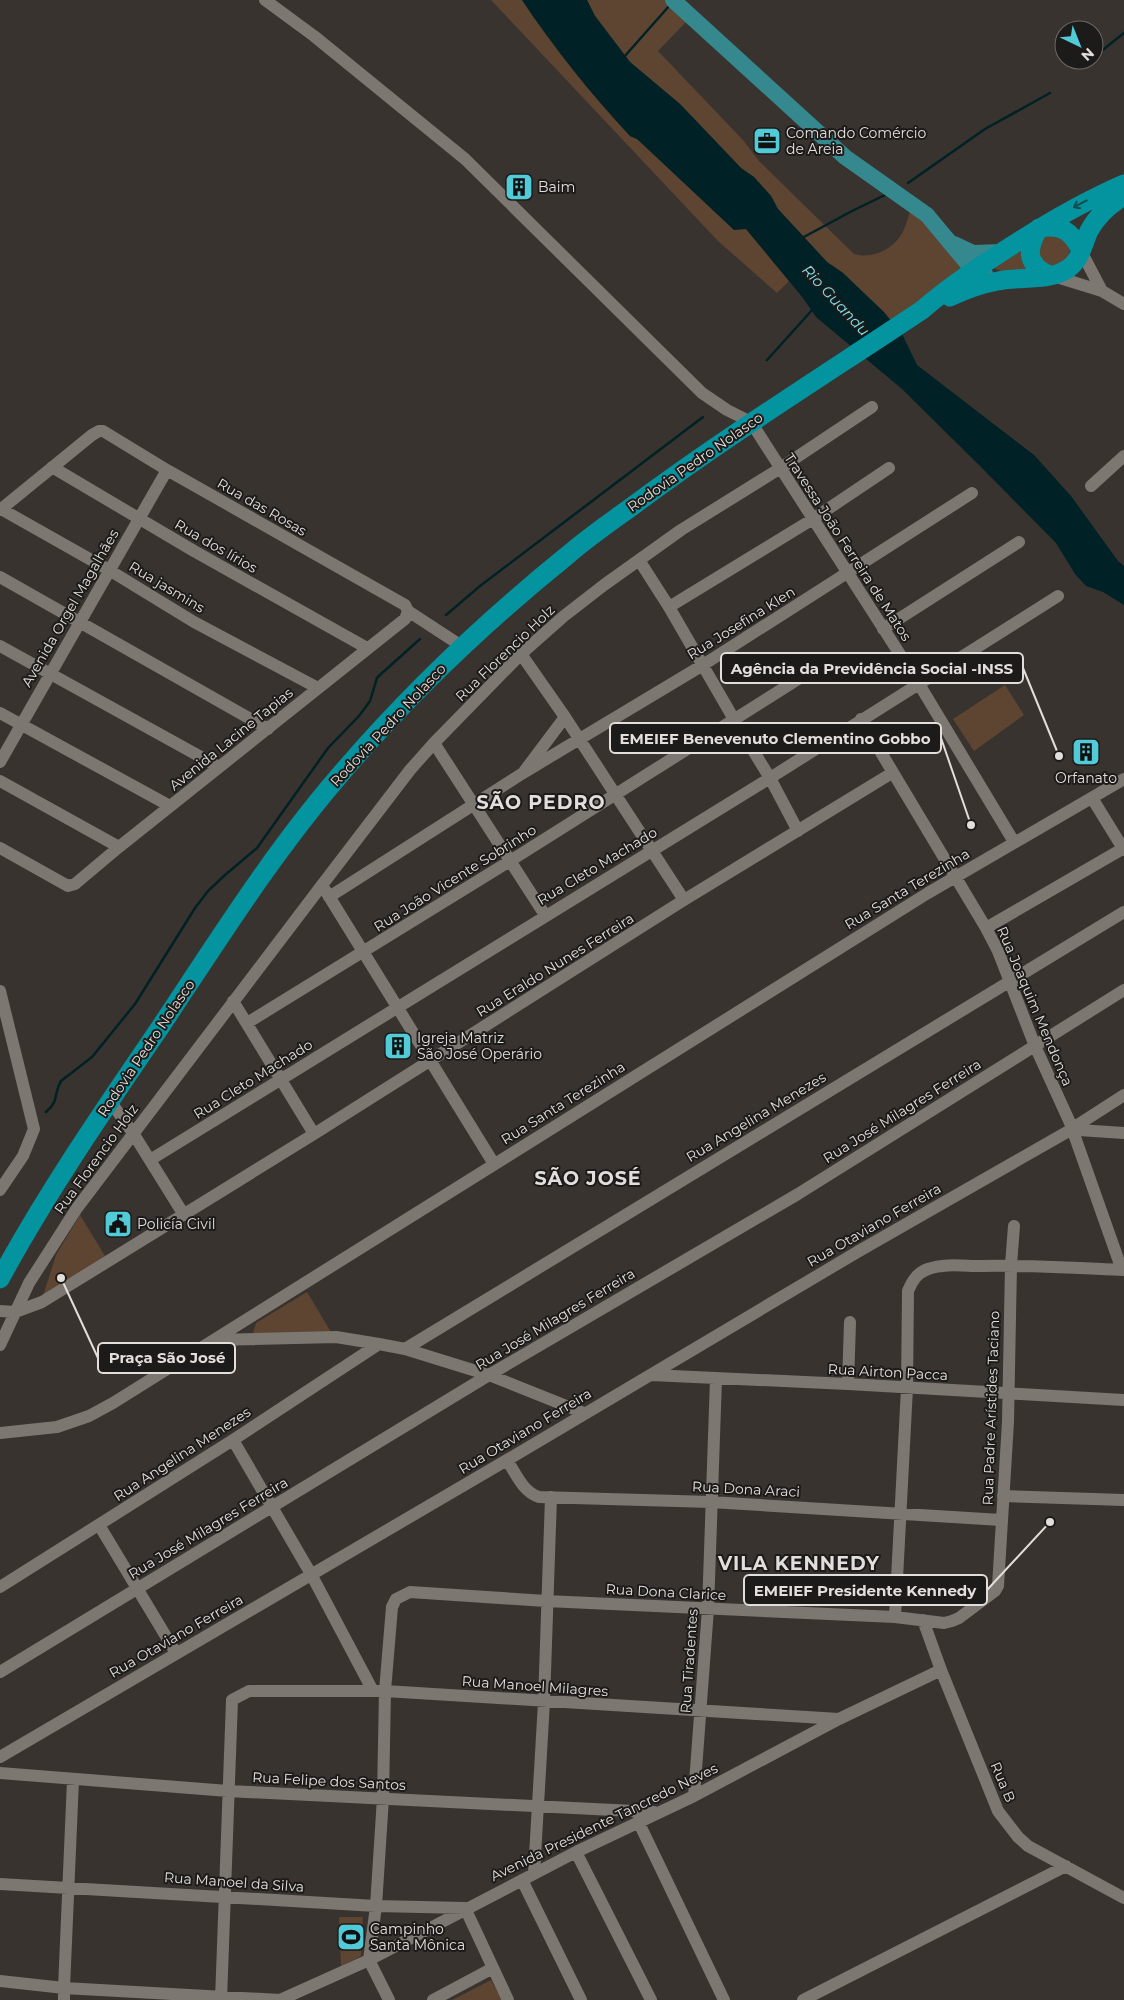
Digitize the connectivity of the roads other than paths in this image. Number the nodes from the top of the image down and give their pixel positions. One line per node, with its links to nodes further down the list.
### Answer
1 (265, 0): 16 (street)
2 (675, 2): 6 (main road)
3 (1124, 184): 5 (highway, Rodovia Pedro Nolasco, one-way to 5)
4 (1124, 196): 7 (highway)
5 (1039, 228): 7 (highway); 8 (highway, Rodovia Pedro Nolasco); 10 (highway)
6 (948, 240): 8 (main road); 9 (main road)
7 (1081, 251): 10 (highway); 12 (street)
8 (1002, 252): 9 (highway, Rodovia Pedro Nolasco)
9 (975, 270): 11 (main road); 14 (highway, Rodovia Pedro Nolasco)
10 (1049, 275): 11 (highway, Rodovia Pedro Nolasco); 12 (street)
11 (998, 280): 14 (highway, Rodovia Pedro Nolasco)
12 (1102, 291): 13 (street)
13 (1124, 304)
14 (920, 312): 16 (highway, Rodovia Pedro Nolasco)
15 (872, 407): 20 (street, Rua Florencio Holz)
16 (751, 422): 20 (street, Travessa João Ferreira de Matos); 38 (highway, Rodovia Pedro Nolasco)
17 (1124, 456): 22 (street)
18 (52, 467): 21 (street, Rua das Rosas); 24 (street); 25 (street, Rua dos lírios)
19 (890, 468): 26 (street)
20 (779, 469): 26 (street, Travessa João Ferreira de Matos); 28 (street, Rua Florencio Holz)
21 (167, 470): 25 (street, Avenida Orgel Magalhães); 34 (street, Rua das Rosas)
22 (1091, 486)
23 (972, 493): 30 (street, Rua Josefina Klen)
24 (1, 510): 29 (street, Rua jasmins)
25 (139, 519): 29 (street, Avenida Orgel Magalhães); 39 (street, Rua dos lírios)
26 (813, 519): 30 (street, Travessa João Ferreira de Matos); 33 (street)
27 (1019, 542): 36 (street)
28 (639, 560): 33 (street); 40 (street, Rua Florencio Holz)
29 (109, 570): 35 (street, Avenida Orgel Magalhães); 45 (street, Rua jasmins)
30 (849, 572): 36 (street, Travessa João Ferreira de Matos); 41 (street, Rua Josefina Klen)
31 (0, 577): 35 (street)
32 (1058, 596): 44 (street, Rua Cleto Machado)
33 (669, 606): 41 (street)
34 (408, 611): 38 (street, Rua das Rosas); 39 (street, Avenida Lacine Tapias)
35 (80, 621): 42 (street, Avenida Orgel Magalhães); 51 (street)
36 (883, 629): 44 (street, Travessa João Ferreira de Matos)
37 (0, 646): 42 (street)
38 (463, 647): 90 (highway, Rodovia Pedro Nolasco)
39 (367, 648): 45 (street, Avenida Lacine Tapias)
40 (521, 654): 47 (street); 53 (street, Rua Florencio Holz)
41 (703, 665): 49 (street); 52 (street, Rua Josefina Klen)
42 (50, 674): 50 (street, Avenida Orgel Magalhães); 55 (street)
43 (803, 676): 49 (street, Rua João Vicente Sobrinho)
44 (919, 684): 48 (street, Rua Cleto Machado); 66 (street, Travessa João Ferreira de Matos)
45 (318, 688): 51 (street, Avenida Lacine Tapias)
46 (0, 713): 50 (street)
47 (565, 717): 52 (street); 56 (street)
48 (861, 719): 57 (street, Rua Joaquim Mendonça); 58 (street, Rua Cleto Machado)
49 (734, 721): 58 (street); 61 (street, Rua João Vicente Sobrinho)
50 (21, 725): 54 (street, Avenida Orgel Magalhães); 64 (street)
51 (268, 729): 55 (street, Avenida Lacine Tapias)
52 (579, 739): 56 (street, Rua Josefina Klen); 61 (street)
53 (434, 743): 63 (street); 73 (street, Rua Florencio Holz)
54 (0, 762)
55 (219, 767): 64 (street, Avenida Lacine Tapias)
56 (523, 773): 63 (street, Rua Josefina Klen)
57 (892, 773): 65 (street, Rua Eraldo Nunes Ferreira); 72 (street, Rua Joaquim Mendonça)
58 (770, 778): 65 (street); 70 (street, Rua Cleto Machado)
59 (1124, 779): 62 (street, Rua Santa Terezinha)
60 (0, 781): 67 (street)
61 (614, 795): 70 (street); 71 (street, Rua João Vicente Sobrinho)
62 (1092, 798): 66 (street, Rua Santa Terezinha); 69 (street)
63 (475, 805): 71 (street); 74 (street, Rua Josefina Klen)
64 (170, 806): 67 (street, Avenida Lacine Tapias)
65 (798, 831): 75 (street, Rua Eraldo Nunes Ferreira)
66 (1014, 842): 72 (street, Rua Santa Terezinha)
67 (119, 847): 68 (street, Avenida Lacine Tapias)
68 (0, 848)
69 (1124, 849): 78 (street)
70 (651, 851): 75 (street); 77 (street, Rua Cleto Machado)
71 (510, 861): 77 (street); 79 (street, Rua João Vicente Sobrinho)
72 (956, 877): 78 (street, Rua Joaquim Mendonça); 96 (street, Rua Santa Terezinha)
73 (322, 885): 74 (street); 83 (street, Rua Florencio Holz)
74 (329, 897): 79 (street)
75 (684, 900): 87 (street, Rua Eraldo Nunes Ferreira)
76 (1124, 912): 80 (street, Rua Angelina Menezes)
77 (545, 915): 84 (street, Rua Cleto Machado)
78 (986, 928): 80 (street, Rua Joaquim Mendonça)
79 (363, 952): 84 (street); 85 (street, Rua João Vicente Sobrinho)
80 (1010, 980): 86 (street, Rua Joaquim Mendonça); 111 (street, Rua Angelina Menezes)
81 (1124, 990): 86 (street, Rua José Milagres Ferreira)
82 (0, 991): 97 (street)
83 (233, 1001): 85 (street); 92 (street, Rua Florencio Holz)
84 (398, 1008): 87 (street); 88 (street, Rua Cleto Machado)
85 (247, 1023): 88 (street)
86 (1035, 1046): 91 (street, Rua Joaquim Mendonça); 112 (street, Rua José Milagres Ferreira)
87 (430, 1061): 94 (street, Rua Eraldo Nunes Ferreira); 96 (street)
88 (282, 1079): 94 (street); 95 (street, Rua Cleto Machado)
89 (1124, 1095): 91 (street, Rua Otaviano Ferreira)
90 (110, 1101): 92 (street); 102 (highway, Rodovia Pedro Nolasco)
91 (1074, 1130): 93 (street); 101 (street, Rua Joaquim Mendonça); 113 (street, Rua Otaviano Ferreira)
92 (134, 1133): 95 (street); 104 (street, Rua Florencio Holz)
93 (1124, 1133)
94 (314, 1134): 98 (street, Rua Eraldo Nunes Ferreira)
95 (150, 1160): 98 (street)
96 (494, 1164): 105 (street, Rua Santa Terezinha)
97 (0, 1190)
98 (184, 1215): 104 (street, Rua Eraldo Nunes Ferreira)
99 (1014, 1226): 100 (street, Rua Padre Arístides Taciano)
100 (1011, 1266): 101 (street); 116 (street); 117 (street, Rua Padre Arístides Taciano)
101 (1123, 1270)
102 (0, 1279)
103 (0, 1311): 104 (street, Rua Eraldo Nunes Ferreira)
104 (15, 1312): 110 (street, Rua Florencio Holz)
105 (246, 1320): 107 (street); 108 (street, Rua Santa Terezinha)
106 (850, 1322): 115 (street)
107 (247, 1338): 108 (street); 109 (street)
108 (216, 1340): 120 (street, Rua Santa Terezinha)
109 (379, 1344): 111 (street); 121 (street, Rua Angelina Menezes)
110 (0, 1345)
111 (405, 1349): 112 (street)
112 (489, 1375): 119 (street); 127 (street, Rua José Milagres Ferreira)
113 (651, 1375): 114 (street, Rua Airton Pacca); 119 (street, Rua Otaviano Ferreira)
114 (716, 1379): 115 (street, Rua Airton Pacca); 126 (street, Rua Tiradentes)
115 (848, 1384): 116 (street, Rua Airton Pacca)
116 (907, 1388): 117 (street, Rua Airton Pacca); 128 (street)
117 (1009, 1393): 118 (street, Rua Airton Pacca); 123 (street, Rua Padre Arístides Taciano)
118 (1124, 1400)
119 (584, 1413): 122 (street, Rua Otaviano Ferreira)
120 (4, 1430)
121 (233, 1440): 127 (street); 130 (street, Rua Angelina Menezes)
122 (507, 1460): 124 (street, Rua Dona Araci); 131 (street, Rua Otaviano Ferreira)
123 (1003, 1496): 125 (street); 129 (street, Rua Padre Arístides Taciano)
124 (551, 1497): 126 (street, Rua Dona Araci); 135 (street)
125 (1124, 1500)
126 (711, 1502): 128 (street, Rua Dona Araci); 136 (street, Rua Tiradentes)
127 (273, 1507): 131 (street); 133 (street, Rua José Milagres Ferreira)
128 (901, 1512): 129 (street, Rua Dona Araci); 137 (street)
129 (1001, 1520): 134 (street, Rua Padre Arístides Taciano)
130 (99, 1525): 132 (street, Rua Angelina Menezes); 133 (street)
131 (311, 1574): 139 (street, Rua Otaviano Ferreira); 142 (street)
132 (0, 1587)
133 (138, 1588): 139 (street); 141 (street, Rua José Milagres Ferreira)
134 (995, 1591): 138 (street, Rua Dona Clarice)
135 (546, 1601): 136 (street, Rua Dona Clarice); 142 (street, Rua Dona Clarice); 143 (street)
136 (708, 1609): 137 (street, Rua Dona Clarice); 144 (street, Rua Tiradentes)
137 (895, 1617): 138 (street, Rua Dona Clarice)
138 (923, 1620): 140 (street, Rua B)
139 (176, 1653): 146 (street, Rua Otaviano Ferreira)
140 (941, 1670): 145 (street, Avenida Presidente Tancredo Neves); 156 (street, Rua B)
141 (0, 1672)
142 (379, 1691): 143 (street, Rua Manoel Milagres); 149 (street, Rua Manoel Milagres); 151 (street)
143 (544, 1702): 144 (street, Rua Manoel Milagres); 152 (street)
144 (702, 1711): 145 (street, Rua Manoel Milagres); 150 (street, Rua Tiradentes)
145 (840, 1719): 150 (street, Avenida Presidente Tancredo Neves)
146 (0, 1757)
147 (0, 1773): 148 (street, Rua Felipe dos Santos)
148 (73, 1780): 149 (street, Rua Felipe dos Santos); 160 (street)
149 (228, 1791): 151 (street, Rua Felipe dos Santos); 161 (street)
150 (694, 1796): 153 (street, Avenida Presidente Tancredo Neves)
151 (384, 1798): 152 (street, Rua Felipe dos Santos); 163 (street)
152 (538, 1807): 153 (street, Rua Felipe dos Santos); 157 (street)
153 (656, 1812): 154 (street, Avenida Presidente Tancredo Neves)
154 (638, 1821): 155 (street, Avenida Presidente Tancredo Neves); 178 (street)
155 (576, 1852): 157 (street, Avenida Presidente Tancredo Neves); 177 (street)
156 (1066, 1866): 162 (street, Rua B); 179 (street)
157 (534, 1873): 158 (street, Avenida Presidente Tancredo Neves)
158 (522, 1880): 164 (street, Avenida Presidente Tancredo Neves); 176 (street)
159 (0, 1884): 160 (street, Rua Manoel da Silva)
160 (69, 1887): 161 (street, Rua Manoel da Silva); 169 (street)
161 (224, 1896): 163 (street, Rua Manoel da Silva); 170 (street)
162 (1124, 1898)
163 (376, 1906): 164 (street, Rua Manoel da Silva); 165 (street)
164 (465, 1908): 165 (street, Avenida Presidente Tancredo Neves); 166 (street)
165 (369, 1960): 168 (street, Avenida Presidente Tancredo Neves); 173 (street)
166 (493, 1968): 174 (street); 175 (street)
167 (0, 1981): 169 (street)
168 (307, 1988): 171 (street, Avenida Presidente Tancredo Neves); 172 (street)
169 (64, 1994): 170 (street)
170 (221, 1998): 171 (street)
171 (280, 2000)
172 (314, 2000)
173 (389, 2000)
174 (433, 2000)
175 (508, 2000)
176 (581, 2000)
177 (652, 2000)
178 (724, 2000)
179 (803, 2000)

